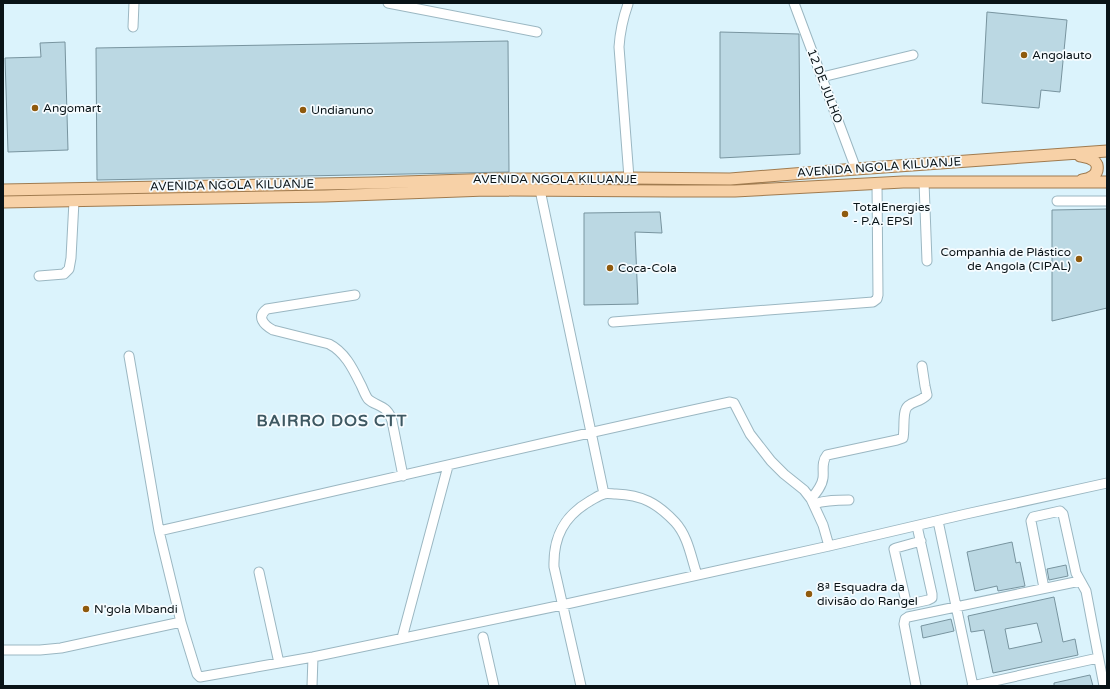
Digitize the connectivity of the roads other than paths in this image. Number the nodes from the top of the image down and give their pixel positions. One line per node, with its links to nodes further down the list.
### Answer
1 (134, 3): 6 (street)
2 (388, 3): 3 (street)
3 (392, 3): 7 (street)
4 (794, 3): 9 (street, 12 DE JULHO)
5 (628, 4): 13 (street)
6 (133, 27)
7 (537, 32)
8 (913, 55): 9 (street)
9 (822, 78): 12 (street, 12 DE JULHO)
10 (1107, 151): 11 (main road, AVENIDA NGOLA KILUANJE)
11 (1065, 154): 12 (main road, AVENIDA NGOLA KILUANJE); 15 (main road)
12 (856, 169): 13 (main road, AVENIDA NGOLA KILUANJE)
13 (629, 178): 18 (main road, AVENIDA NGOLA KILUANJE)
14 (924, 182): 15 (main road, AVENIDA NGOLA KILUANJE); 17 (main road, AVENIDA NGOLA KILUANJE); 24 (street)
15 (1074, 182): 16 (main road, AVENIDA NGOLA KILUANJE)
16 (1107, 182)
17 (877, 183): 19 (main road, AVENIDA NGOLA KILUANJE); 27 (street)
18 (3, 190)
19 (540, 190): 20 (main road, AVENIDA NGOLA KILUANJE); 30 (street)
20 (74, 201): 23 (main road, AVENIDA NGOLA KILUANJE); 25 (street)
21 (1057, 201): 22 (street)
22 (1107, 201)
23 (3, 202)
24 (927, 261)
25 (38, 276)
26 (355, 295): 32 (street)
27 (613, 322)
28 (129, 356): 39 (street)
29 (922, 366): 36 (street)
30 (591, 432): 31 (street); 34 (street); 36 (street)
31 (448, 466): 32 (street); 50 (street)
32 (403, 476): 39 (street)
33 (1107, 483): 37 (street)
34 (604, 494): 43 (street); 46 (street)
35 (849, 500): 36 (street)
36 (813, 501): 41 (street)
37 (938, 520): 38 (street); 47 (street)
38 (917, 526): 40 (street); 41 (street)
39 (159, 531): 48 (street)
40 (920, 542): 40 (street)
41 (829, 546): 43 (street)
42 (259, 572): 54 (street)
43 (697, 575): 46 (street)
44 (1080, 581): 45 (street); 45 (street); 53 (street)
45 (1044, 588): 47 (street)
46 (562, 605): 50 (street); 57 (street)
47 (956, 607): 58 (street); 59 (street)
48 (181, 622): 51 (street); 54 (street)
49 (483, 637): 56 (street)
50 (402, 638): 52 (street)
51 (3, 650)
52 (313, 657): 54 (street); 55 (street)
53 (1098, 658): 59 (street); 60 (street)
54 (280, 663)
55 (312, 686)
56 (494, 686)
57 (581, 686)
58 (916, 686)
59 (972, 686)
60 (1104, 686)

